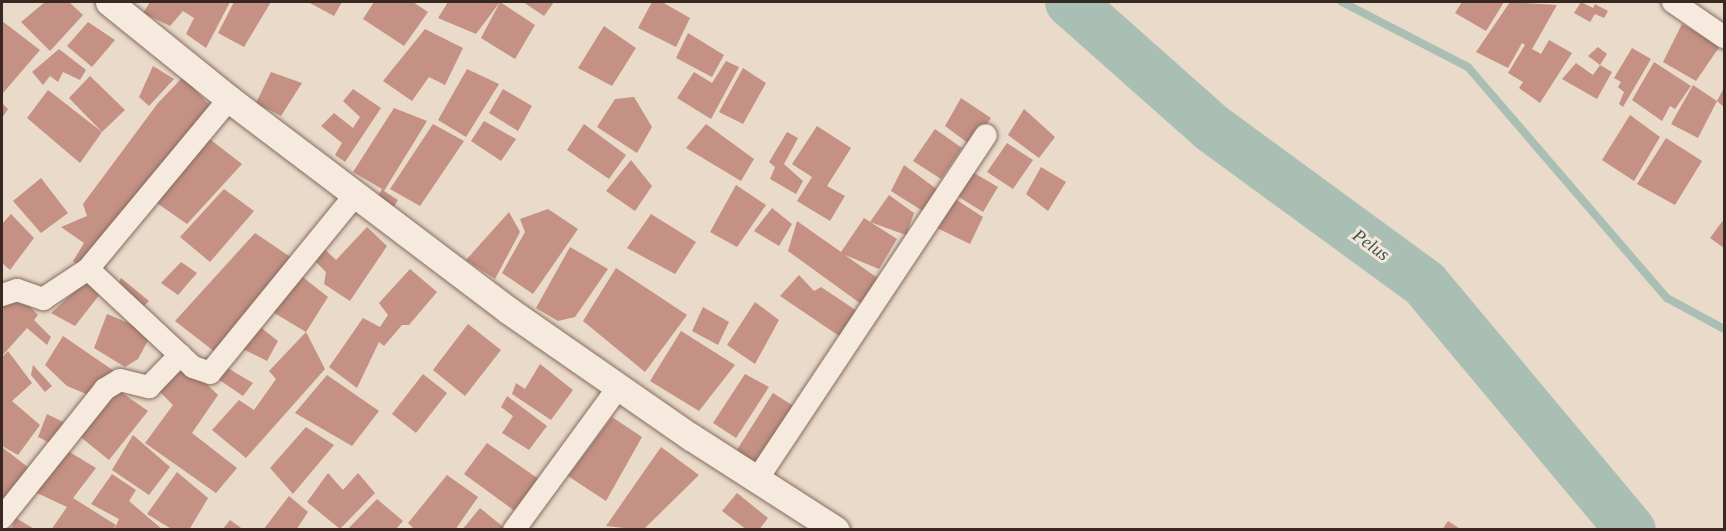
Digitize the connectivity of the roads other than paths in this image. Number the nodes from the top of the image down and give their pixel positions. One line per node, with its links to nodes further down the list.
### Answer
1 (109, 2): 4 (street)
2 (1673, 2): 3 (street)
3 (1725, 37)
4 (229, 99): 6 (street); 7 (street)
5 (986, 135): 11 (street)
6 (356, 194): 9 (street); 10 (street)
7 (88, 269): 8 (street); 9 (street)
8 (2, 295)
9 (180, 355): 12 (street)
10 (618, 387): 11 (street); 13 (street)
11 (756, 481): 14 (street)
12 (2, 518)
13 (514, 530)
14 (836, 530)

